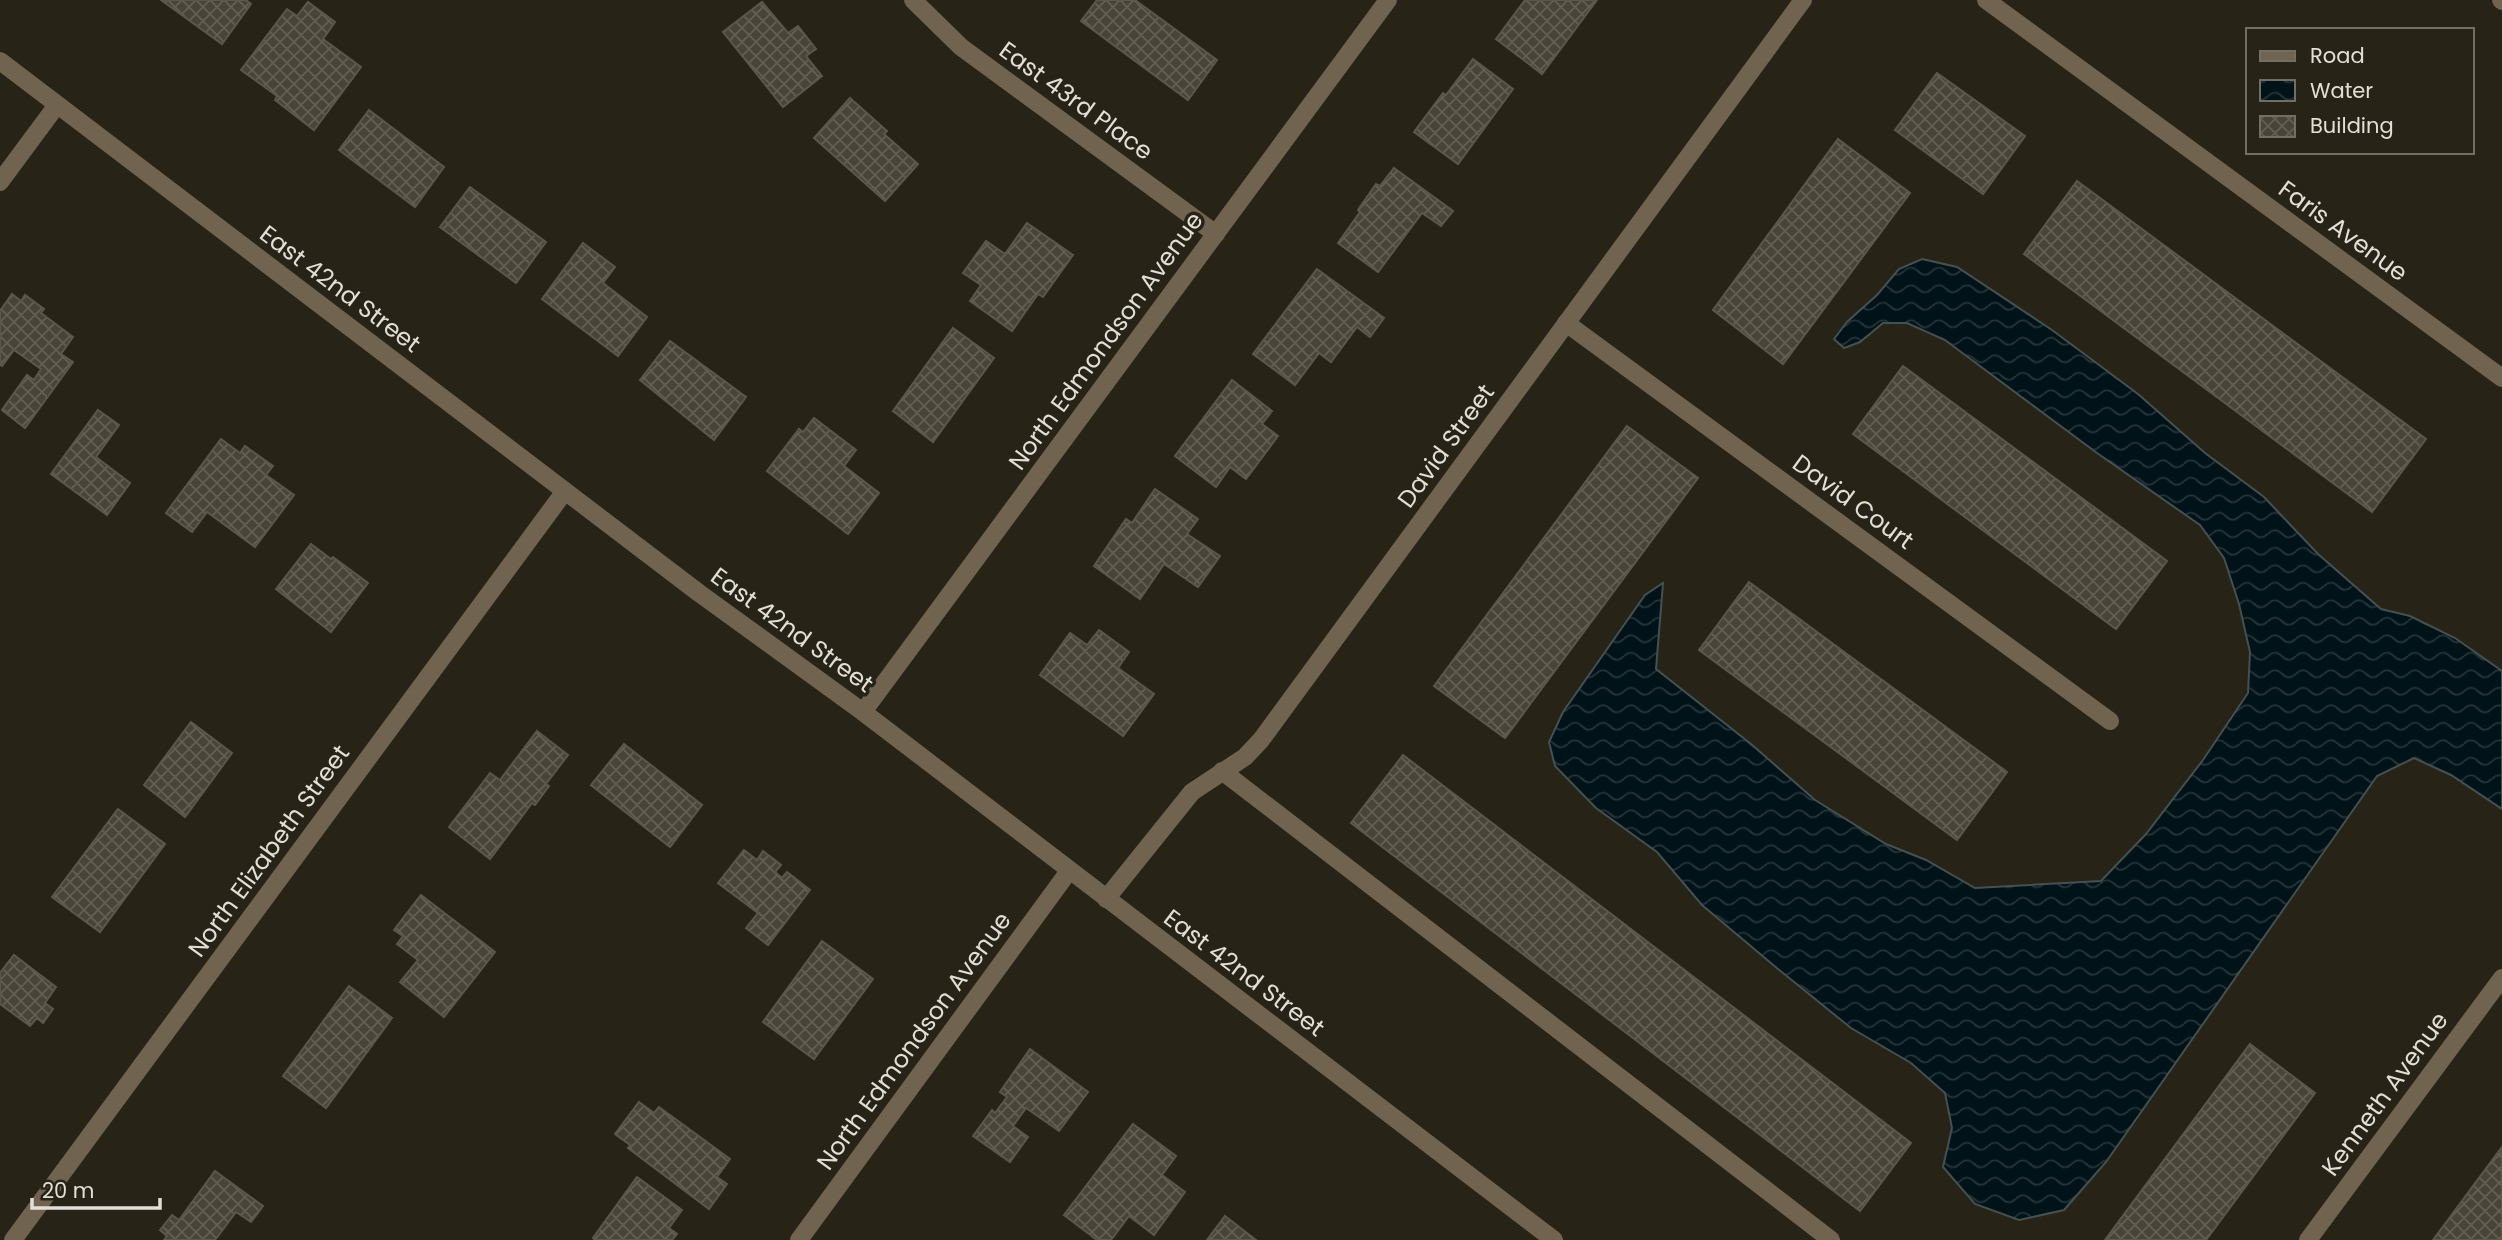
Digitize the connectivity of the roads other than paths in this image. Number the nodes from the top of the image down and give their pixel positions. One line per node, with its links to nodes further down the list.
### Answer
1 (913, 0): 8 (street, East 43rd Place)
2 (1388, 0): 8 (street, North Edmondson Avenue)
3 (1803, 0): 9 (street, David Street)
4 (1986, 0): 10 (street, Faris Avenue)
5 (0, 61): 6 (street, East 42nd Street)
6 (57, 105): 7 (street); 11 (street, East 42nd Street)
7 (0, 183)
8 (1216, 234): 12 (street, North Edmondson Avenue)
9 (1566, 323): 13 (street, David Court); 14 (street, David Street)
10 (2502, 378)
11 (565, 491): 12 (street, East 42nd Street); 18 (street, North Elizabeth Street)
12 (863, 712): 15 (street, East 42nd Street)
13 (2110, 721)
14 (1222, 771): 16 (street, David Street); 21 (street)
15 (1069, 871): 16 (street, East 42nd Street); 19 (street, North Edmondson Avenue)
16 (1106, 900): 20 (street, East 42nd Street)
17 (2502, 978): 22 (street, Kenneth Avenue)
18 (13, 1240)
19 (799, 1240)
20 (1554, 1240)
21 (1831, 1240)
22 (2308, 1240)

